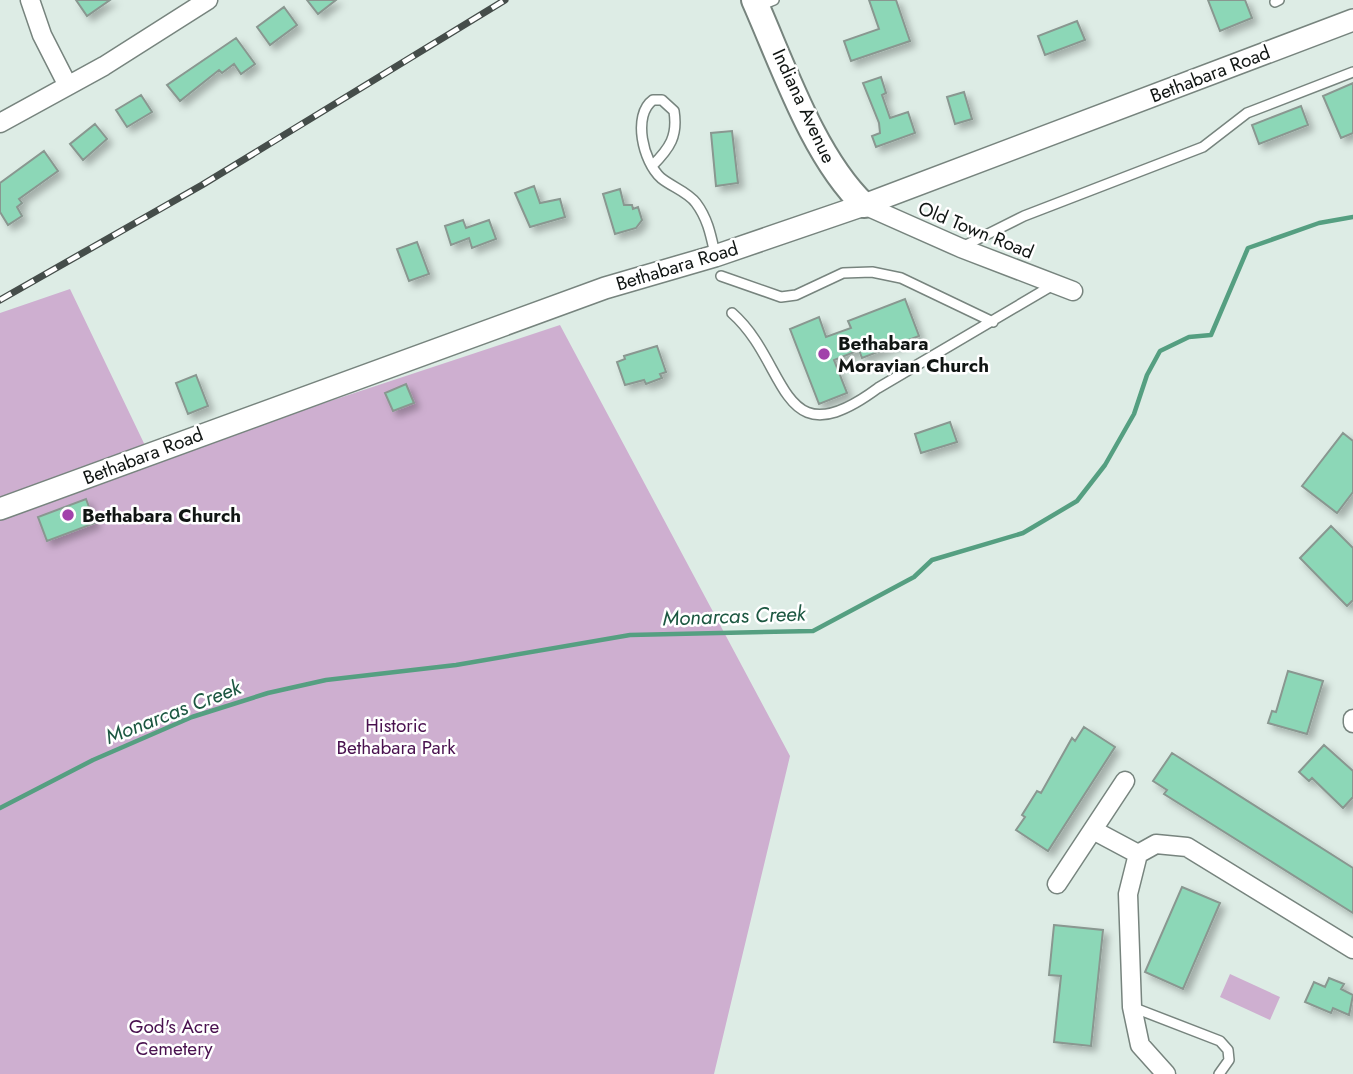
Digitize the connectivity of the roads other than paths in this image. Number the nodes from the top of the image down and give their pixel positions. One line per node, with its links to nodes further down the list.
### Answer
1 (30, 0): 6 (street)
2 (208, 0): 6 (street)
3 (762, 2): 9 (main road, Indiana Avenue)
4 (1353, 20): 9 (street, Bethabara Road)
5 (1353, 72): 10 (lane)
6 (67, 84): 7 (street)
7 (0, 123)
8 (652, 166): 8 (lane); 11 (lane)
9 (864, 205): 10 (street, Old Town Road); 11 (street, Bethabara Road)
10 (961, 248): 12 (street, Old Town Road)
11 (718, 266): 15 (lane); 16 (street, Bethabara Road)
12 (1054, 284): 13 (street, Old Town Road); 15 (lane)
13 (1073, 291)
14 (732, 313): 15 (lane)
15 (993, 322)
16 (0, 509)
17 (1125, 781): 18 (street)
18 (1093, 830): 19 (street); 20 (street)
19 (1138, 854): 21 (street); 22 (street)
20 (1057, 884)
21 (1353, 949)
22 (1132, 1007): 23 (street); 24 (lane)
23 (1166, 1074)
24 (1219, 1074)

